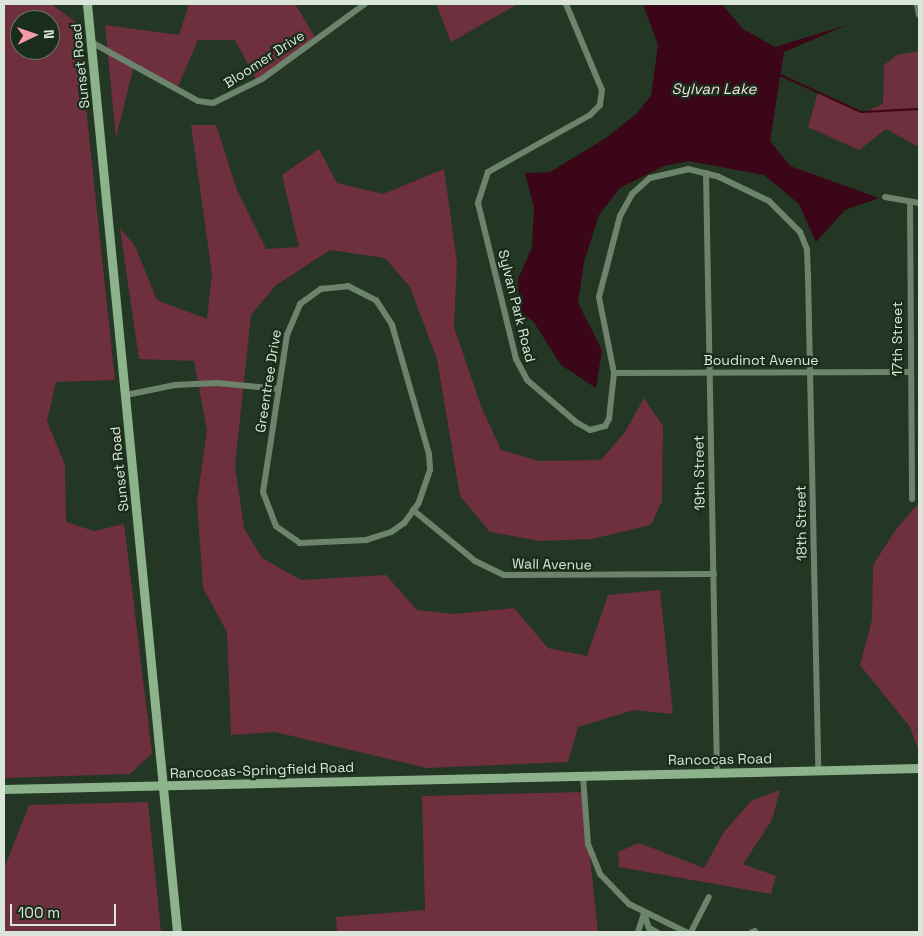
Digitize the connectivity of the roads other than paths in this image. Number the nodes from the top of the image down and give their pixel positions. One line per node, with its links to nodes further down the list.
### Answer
1 (88, 4): 6 (street, Sunset Road)
2 (365, 4): 6 (street, Bloomer Drive)
3 (566, 4): 12 (street, Sylvan Park Road)
4 (917, 4): 5 (street)
5 (919, 15)
6 (91, 42): 17 (street, Sunset Road)
7 (706, 173): 11 (street, Sylvan Park Road); 12 (street, Sylvan Park Road); 13 (street, 19th Street)
8 (885, 196): 9 (street)
9 (910, 203): 10 (street); 15 (street, 17th Street)
10 (919, 203)
11 (808, 275): 14 (street, 18th Street)
12 (614, 372): 13 (street, Boudinot Avenue)
13 (710, 372): 14 (street, Boudinot Avenue); 20 (street, 19th Street)
14 (810, 372): 15 (street, Boudinot Avenue); 22 (street, 18th Street)
15 (909, 372): 18 (street, 17th Street)
16 (279, 389): 17 (street); 19 (street, Greentree Drive); 19 (street, Greentree Drive)
17 (126, 395): 26 (street, Sunset Road)
18 (912, 498)
19 (413, 510): 20 (street, Wall Avenue)
20 (714, 574): 23 (street, 19th Street)
21 (919, 768): 22 (street, Rancocas Road)
22 (818, 770): 23 (street, Rancocas Road)
23 (718, 772): 24 (street, Rancocas Road)
24 (583, 776): 25 (street, Rancocas Road); 29 (street)
25 (521, 777): 26 (street, Rancocas-Springfield Road)
26 (164, 786): 27 (street, Rancocas-Springfield Road); 30 (street, Sunset Road)
27 (4, 789)
28 (709, 897): 34 (street)
29 (644, 913): 31 (street); 32 (street); 33 (street)
30 (177, 932)
31 (638, 932)
32 (657, 932)
33 (686, 932)
34 (691, 932)

